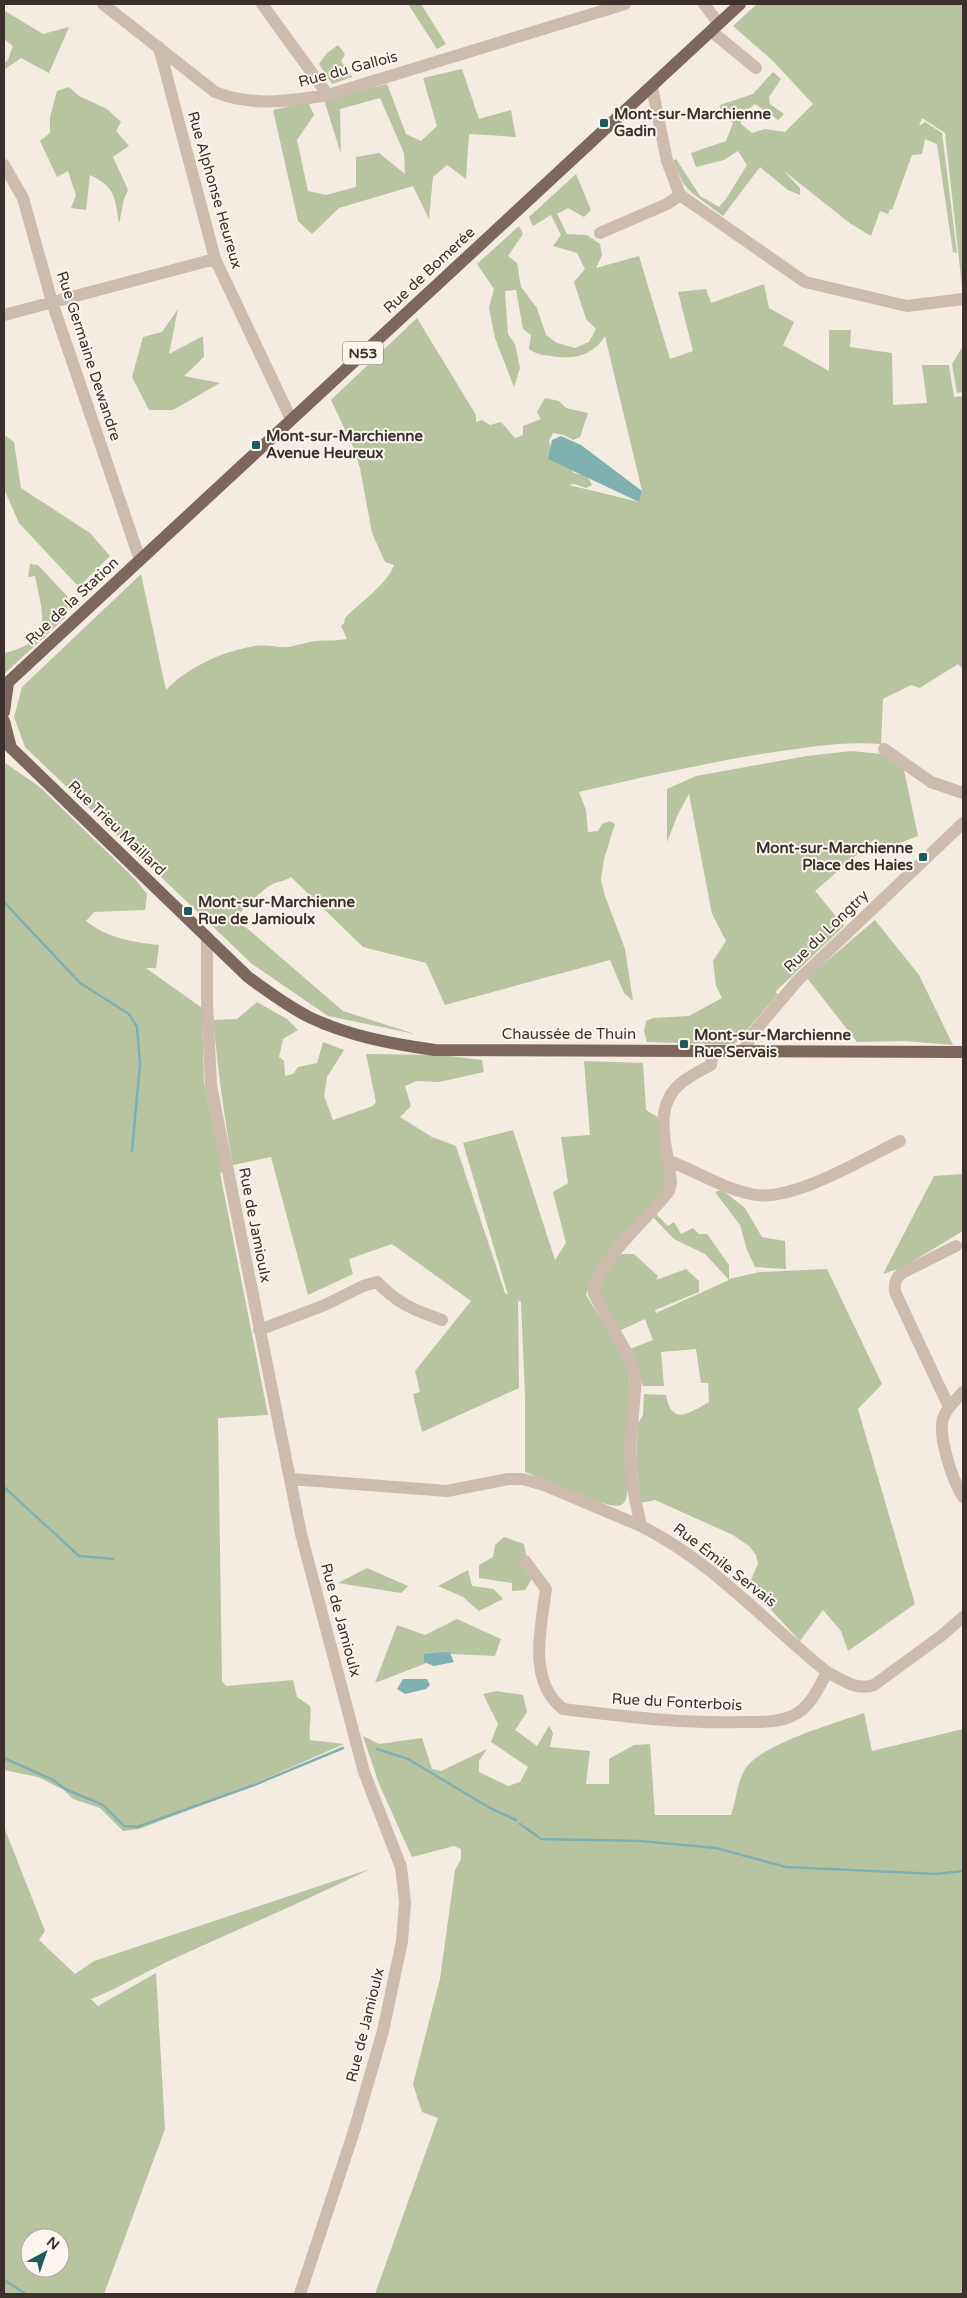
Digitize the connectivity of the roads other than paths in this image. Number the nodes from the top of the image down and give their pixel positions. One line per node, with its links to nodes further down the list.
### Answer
1 (103, 4): 7 (street, Rue du Gallois)
2 (262, 4): 10 (street)
3 (625, 4): 10 (street, Rue du Gallois)
4 (704, 4): 6 (street)
5 (740, 4): 6 (main road, Rue de Bomerée / N53)
6 (715, 28): 8 (street); 9 (main road, Rue de Bomerée / N53)
7 (159, 47): 10 (street, Rue du Gallois); 14 (street, Rue Alphonse Heureux)
8 (756, 68)
9 (652, 87): 12 (street); 18 (main road, Rue de Bomerée / N53)
10 (328, 95)
11 (4, 164): 16 (street, Rue Germaine Dewandre)
12 (680, 196): 13 (street); 15 (street)
13 (600, 233)
14 (215, 259): 16 (street); 18 (street, Rue Alphonse Heureux)
15 (963, 299)
16 (52, 302): 17 (street); 19 (street, Rue Germaine Dewandre)
17 (4, 315)
18 (291, 420): 19 (main road, Rue de Bomerée / N53)
19 (140, 560): 20 (main road, Rue de la Station / N53)
20 (6, 685): 21 (main road)
21 (4, 712)
22 (4, 721): 23 (main road)
23 (6, 747): 27 (main road, Rue Trieu Maillard)
24 (884, 749): 25 (street)
25 (963, 793)
26 (963, 823): 29 (street, Rue du Longtry)
27 (207, 939): 28 (main road, Chaussée de Thuin); 35 (street, Rue de Jamioulx)
28 (713, 1051): 29 (main road, Chaussée de Thuin); 32 (street)
29 (743, 1051): 30 (main road, Chaussée de Thuin)
30 (963, 1052)
31 (900, 1141): 32 (street)
32 (669, 1161): 40 (street)
33 (956, 1246): 37 (street)
34 (442, 1320): 35 (street)
35 (259, 1330): 38 (street, Rue de Jamioulx)
36 (963, 1392): 37 (street)
37 (949, 1407): 39 (street)
38 (291, 1479): 40 (street, Rue Émile Servais); 44 (street, Rue de Jamioulx)
39 (963, 1496)
40 (641, 1526): 43 (street, Rue Émile Servais)
41 (526, 1561): 43 (street, Rue du Fonterbois)
42 (963, 1617): 43 (street)
43 (827, 1672)
44 (300, 2294)

